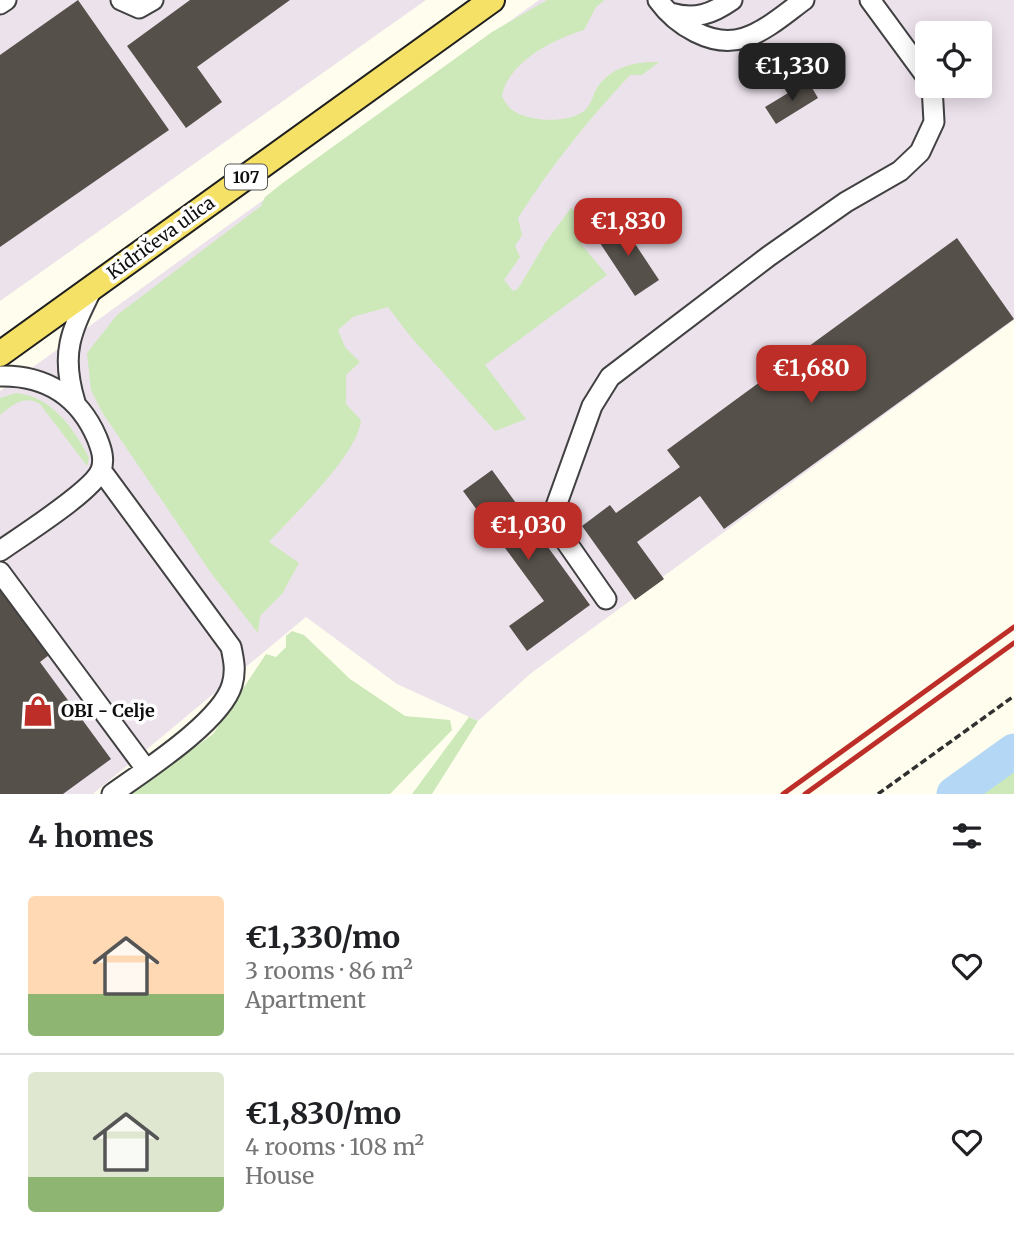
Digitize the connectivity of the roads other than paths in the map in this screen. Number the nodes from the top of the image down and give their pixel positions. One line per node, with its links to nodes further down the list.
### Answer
1 (6, 0): 8 (lane)
2 (121, 0): 3 (lane)
3 (153, 0)
4 (492, 0): 12 (main road, Kidričeva ulica / 107)
5 (732, 0): 9 (lane)
6 (804, 0): 9 (lane)
7 (870, 0): 10 (lane)
8 (0, 4)
9 (663, 6)
10 (915, 61)
11 (933, 98): 19 (lane)
12 (93, 287): 13 (main road, Kidričeva ulica / 107); 15 (lane)
13 (0, 354)
14 (0, 376): 15 (lane)
15 (75, 402): 16 (lane)
16 (101, 470): 17 (lane); 20 (lane)
17 (0, 551)
18 (0, 572): 20 (lane)
19 (606, 599)
20 (146, 769): 21 (lane)
21 (112, 794)

